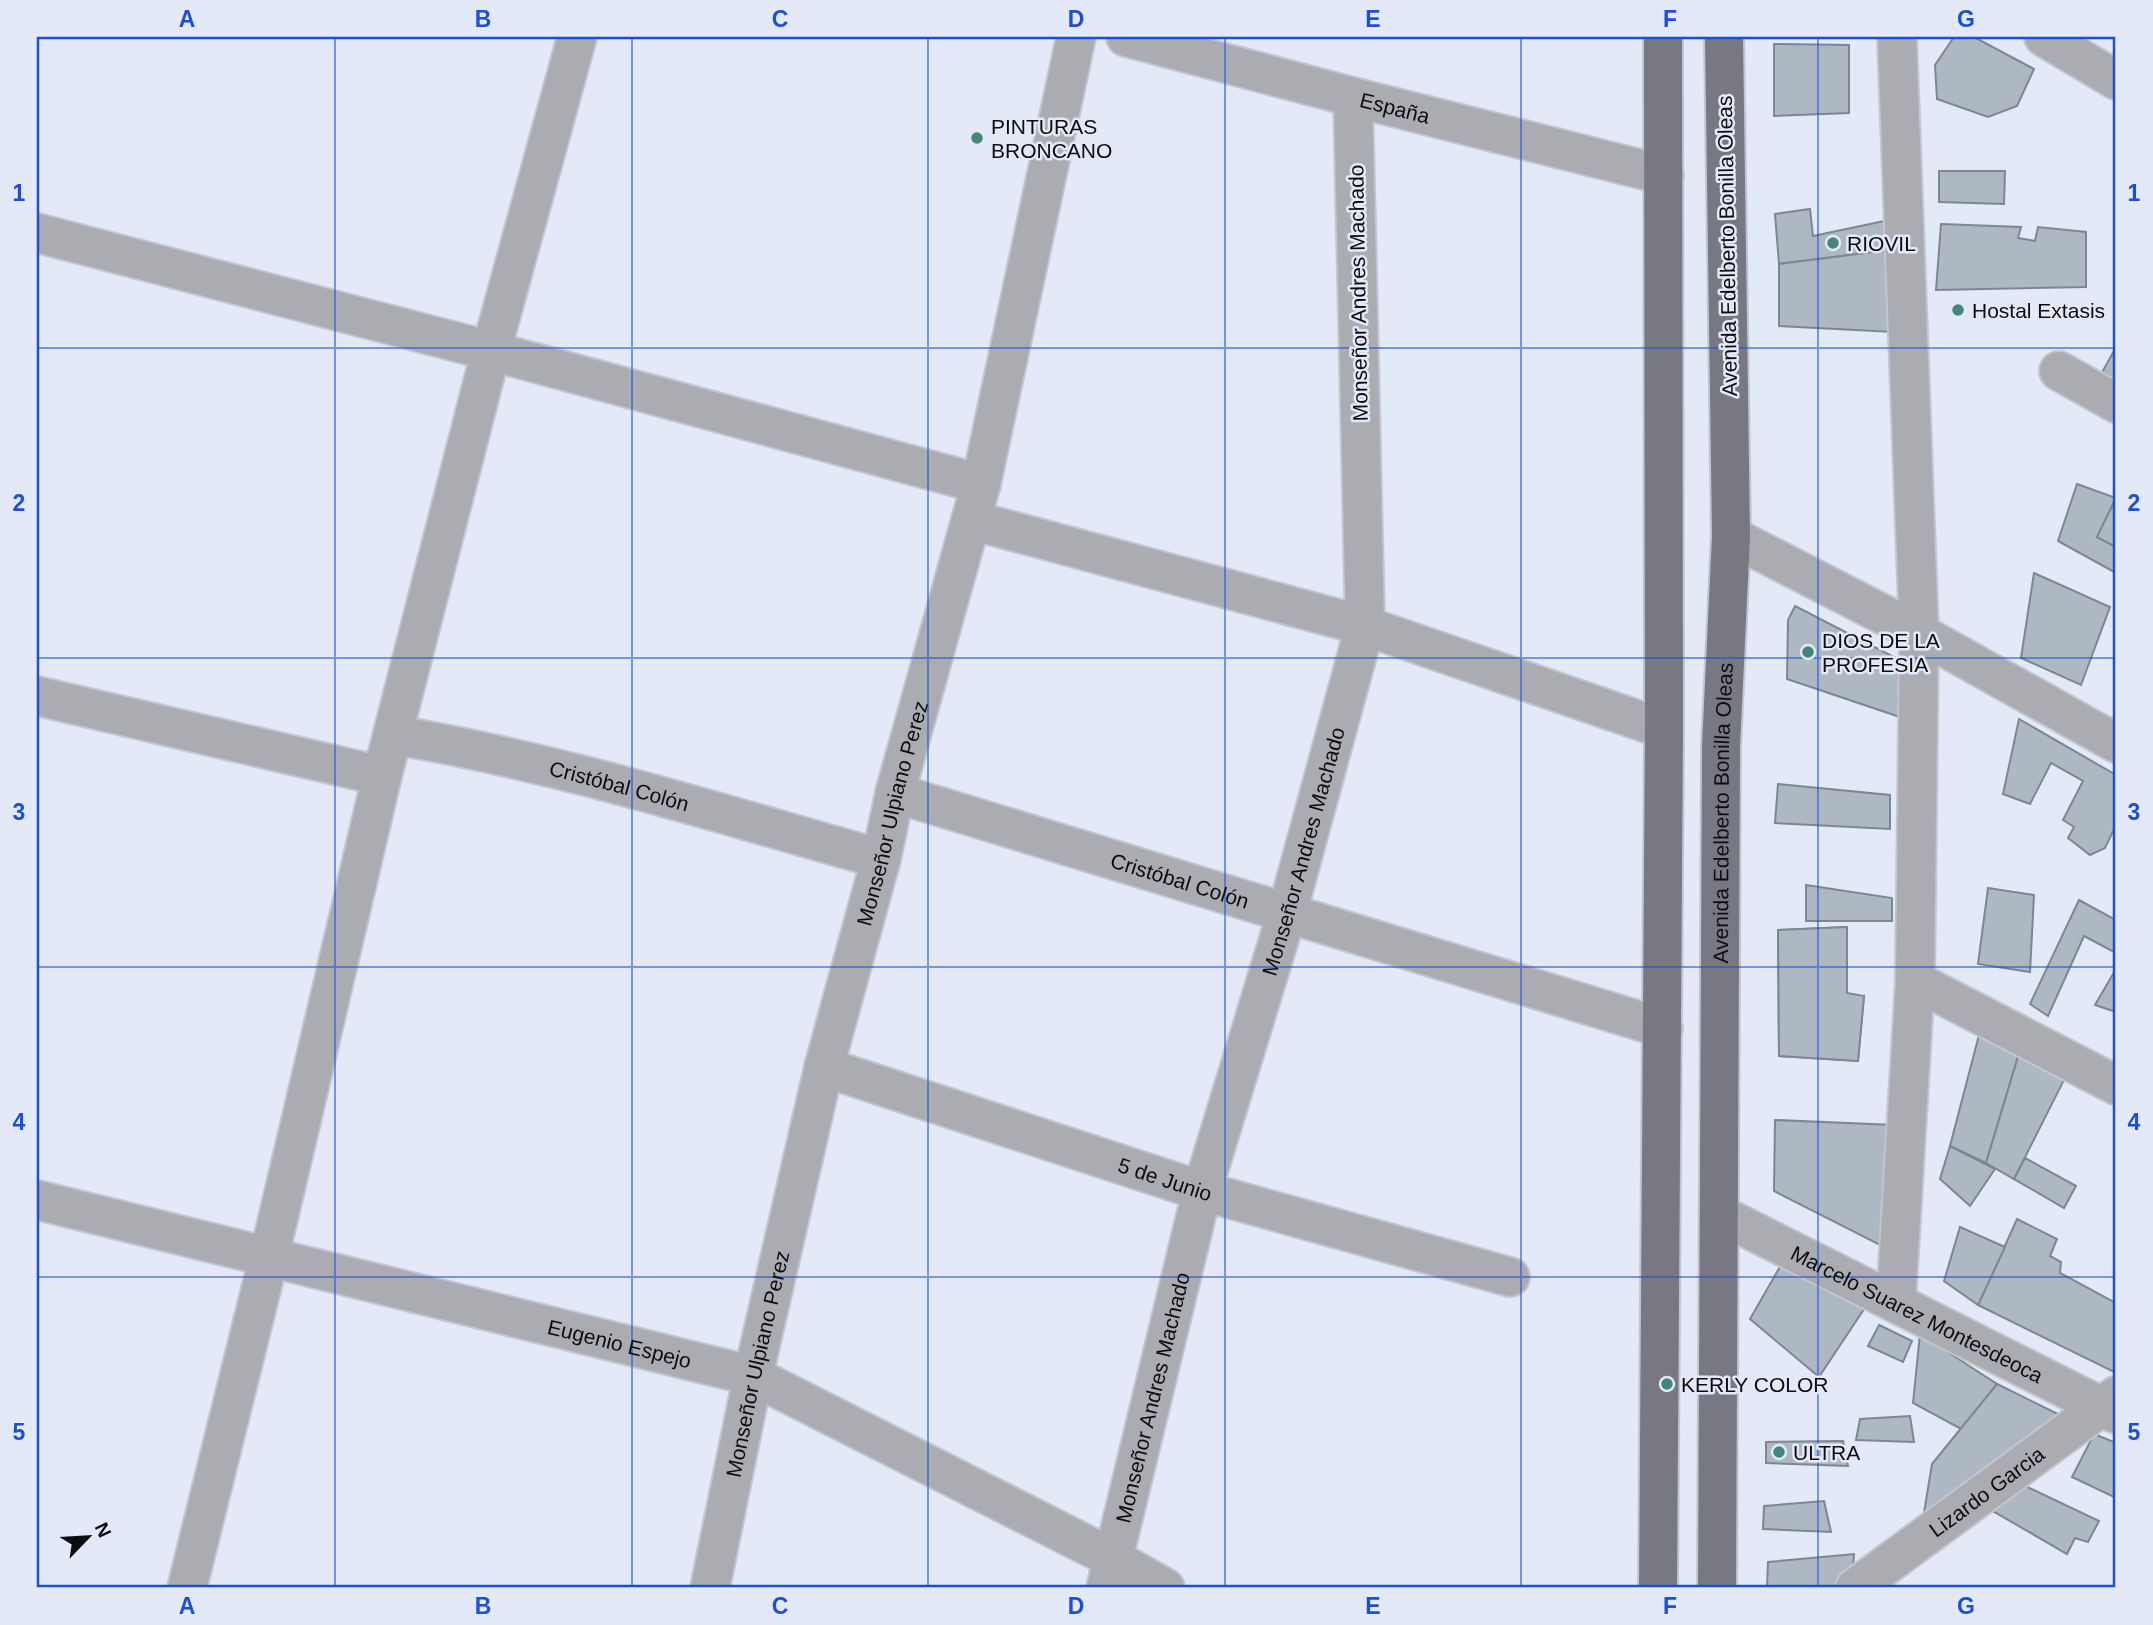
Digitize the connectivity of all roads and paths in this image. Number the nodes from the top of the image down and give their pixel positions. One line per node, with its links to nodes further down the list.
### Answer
1 (577, 37): 12 (street)
2 (1076, 37): 15 (street, Monseñor Ulpiano Perez)
3 (1126, 37): 9 (street, España)
4 (1663, 37): 10 (main road)
5 (1724, 37): 16 (main road, Avenida Edelberto Bonilla Oleas)
6 (1898, 37): 18 (street)
7 (2044, 37): 8 (street)
8 (2116, 80)
9 (1353, 97): 10 (street, España); 17 (street, Monseñor Andres Machado)
10 (1664, 175): 20 (main road)
11 (37, 233): 12 (street)
12 (491, 351): 15 (street); 21 (street)
13 (2059, 371): 14 (street)
14 (2116, 403)
15 (976, 502): 17 (street); 24 (street, Monseñor Ulpiano Perez)
16 (1731, 536): 18 (street); 33 (main road, Avenida Edelberto Bonilla Oleas)
17 (1365, 626): 20 (street); 26 (street, Monseñor Andres Machado)
18 (1919, 633): 22 (street); 27 (street)
19 (37, 696): 23 (street)
20 (1664, 729): 28 (main road)
21 (394, 735): 23 (street); 25 (street, Cristóbal Colón)
22 (2116, 743)
23 (382, 776): 34 (street)
24 (895, 793): 25 (street, Monseñor Ulpiano Perez); 26 (street, Cristóbal Colón)
25 (881, 859): 29 (street, Monseñor Ulpiano Perez)
26 (1287, 913): 28 (street, Cristóbal Colón); 31 (street, Monseñor Andres Machado)
27 (1915, 981): 30 (street); 36 (street)
28 (1663, 1028): 43 (main road)
29 (824, 1067): 31 (street, 5 de Junio); 37 (street, Monseñor Ulpiano Perez)
30 (2116, 1085)
31 (1202, 1191): 35 (street, 5 de Junio); 39 (street, Monseñor Andres Machado)
32 (37, 1200): 34 (street, Eugenio Espejo)
33 (1719, 1214): 36 (street, Marcelo Suarez Montesdeoca); 44 (main road, Avenida Edelberto Bonilla Oleas)
34 (269, 1257): 37 (street, Eugenio Espejo); 40 (street)
35 (1510, 1278)
36 (1896, 1302): 38 (street, Marcelo Suarez Montesdeoca)
37 (753, 1376): 39 (street, Eugenio Espejo); 41 (street, Monseñor Ulpiano Perez)
38 (2112, 1405): 45 (street, Lizardo Garcia)
39 (1110, 1574): 42 (street, Eugenio Espejo)
40 (187, 1588)
41 (710, 1588)
42 (1165, 1588)
43 (1658, 1588)
44 (1717, 1588)
45 (1856, 1588)

